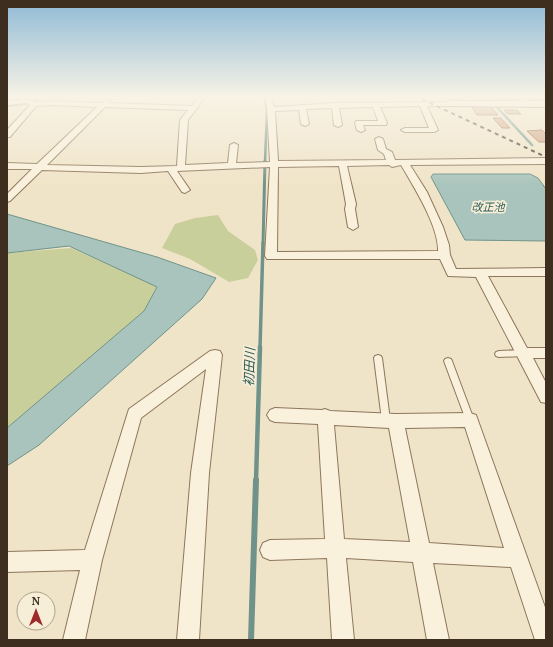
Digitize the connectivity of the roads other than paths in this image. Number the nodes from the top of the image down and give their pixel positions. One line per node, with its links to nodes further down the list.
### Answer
1 (13, 126): 9 (street)
2 (82, 126): 19 (street)
3 (183, 126): 20 (street)
4 (270, 126): 13 (street)
5 (360, 126): 7 (street)
6 (432, 126): 8 (street)
7 (361, 130)
8 (406, 130)
9 (7, 135)
10 (379, 139): 14 (street)
11 (234, 145): 18 (street)
12 (546, 161): 15 (street)
13 (268, 164): 16 (street); 18 (street); 24 (street)
14 (392, 164): 15 (street); 16 (street)
15 (405, 164): 24 (street)
16 (343, 165): 23 (street)
17 (7, 166): 19 (street)
18 (232, 166): 20 (street)
19 (40, 168): 20 (street); 22 (street)
20 (176, 168): 21 (street)
21 (185, 190)
22 (7, 200)
23 (353, 227)
24 (444, 254): 26 (street)
25 (543, 272): 26 (street); 27 (street)
26 (480, 273): 28 (street)
27 (546, 282)
28 (523, 353): 29 (lane); 30 (street); 33 (street)
29 (499, 354)
30 (546, 354)
31 (378, 358): 36 (lane)
32 (448, 361): 37 (lane)
33 (546, 397)
34 (275, 415): 35 (street)
35 (325, 416): 36 (street); 38 (street)
36 (391, 420): 37 (street); 40 (street)
37 (470, 420): 41 (street)
38 (336, 548): 39 (street); 40 (street); 46 (street)
39 (270, 550)
40 (421, 552): 41 (street); 47 (street)
41 (518, 558): 48 (street)
42 (92, 560): 43 (street); 44 (street); 45 (street)
43 (7, 562)
44 (74, 640)
45 (188, 640)
46 (343, 640)
47 (438, 640)
48 (546, 640)

